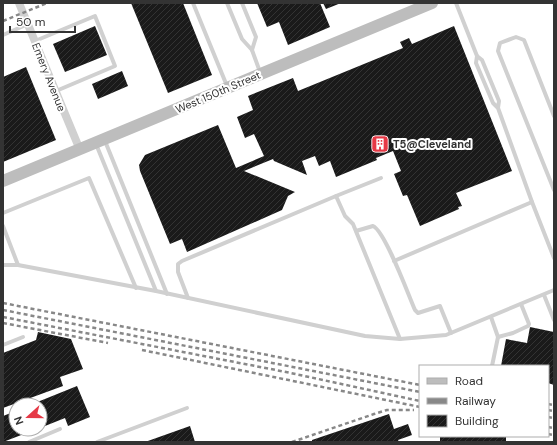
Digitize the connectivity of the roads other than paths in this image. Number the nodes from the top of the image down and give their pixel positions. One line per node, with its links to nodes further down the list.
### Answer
1 (193, 3): 13 (lane)
2 (227, 3): 10 (lane)
3 (242, 3): 10 (lane)
4 (456, 3): 11 (lane)
5 (21, 4): 7 (street, Emery Avenue)
6 (429, 4): 12 (main road, West 150th Street)
7 (28, 24): 8 (lane); 9 (street, Emery Avenue)
8 (3, 35)
9 (35, 41): 14 (street, Emery Avenue); 14 (lane)
10 (252, 50): 12 (lane)
11 (477, 56): 15 (lane); 15 (lane)
12 (261, 74): 13 (main road, West 150th Street)
13 (228, 88): 17 (main road, West 150th Street)
14 (56, 91): 18 (street, Emery Avenue)
15 (498, 108): 23 (lane)
16 (554, 116): 21 (lane)
17 (100, 142): 18 (main road, West 150th Street); 27 (lane); 28 (lane)
18 (80, 150): 20 (main road, West 150th Street)
19 (381, 178): 22 (lane)
20 (3, 181)
21 (554, 190)
22 (336, 196): 26 (lane); 38 (lane)
23 (532, 202): 29 (lane); 30 (lane)
24 (3, 213): 33 (lane)
25 (3, 226): 32 (lane)
26 (356, 231): 30 (lane); 45 (lane)
27 (146, 241): 28 (lane); 36 (lane)
28 (137, 244): 35 (lane)
29 (554, 258)
30 (394, 261): 42 (lane)
31 (3, 265): 32 (lane)
32 (18, 265): 33 (lane)
33 (136, 288): 35 (lane)
34 (554, 290): 37 (lane)
35 (156, 291): 36 (lane)
36 (167, 294): 38 (lane)
37 (544, 295): 39 (lane); 41 (lane)
38 (188, 298): 45 (lane)
39 (521, 304): 40 (lane); 44 (lane)
40 (491, 317): 42 (lane); 44 (lane)
41 (554, 320)
42 (451, 333): 45 (lane)
43 (23, 337): 46 (lane)
44 (498, 337): 47 (lane)
45 (400, 339)
46 (3, 345)
47 (492, 365)
48 (187, 408): 51 (lane)
49 (60, 429): 50 (lane)
50 (30, 442)
51 (97, 442)

